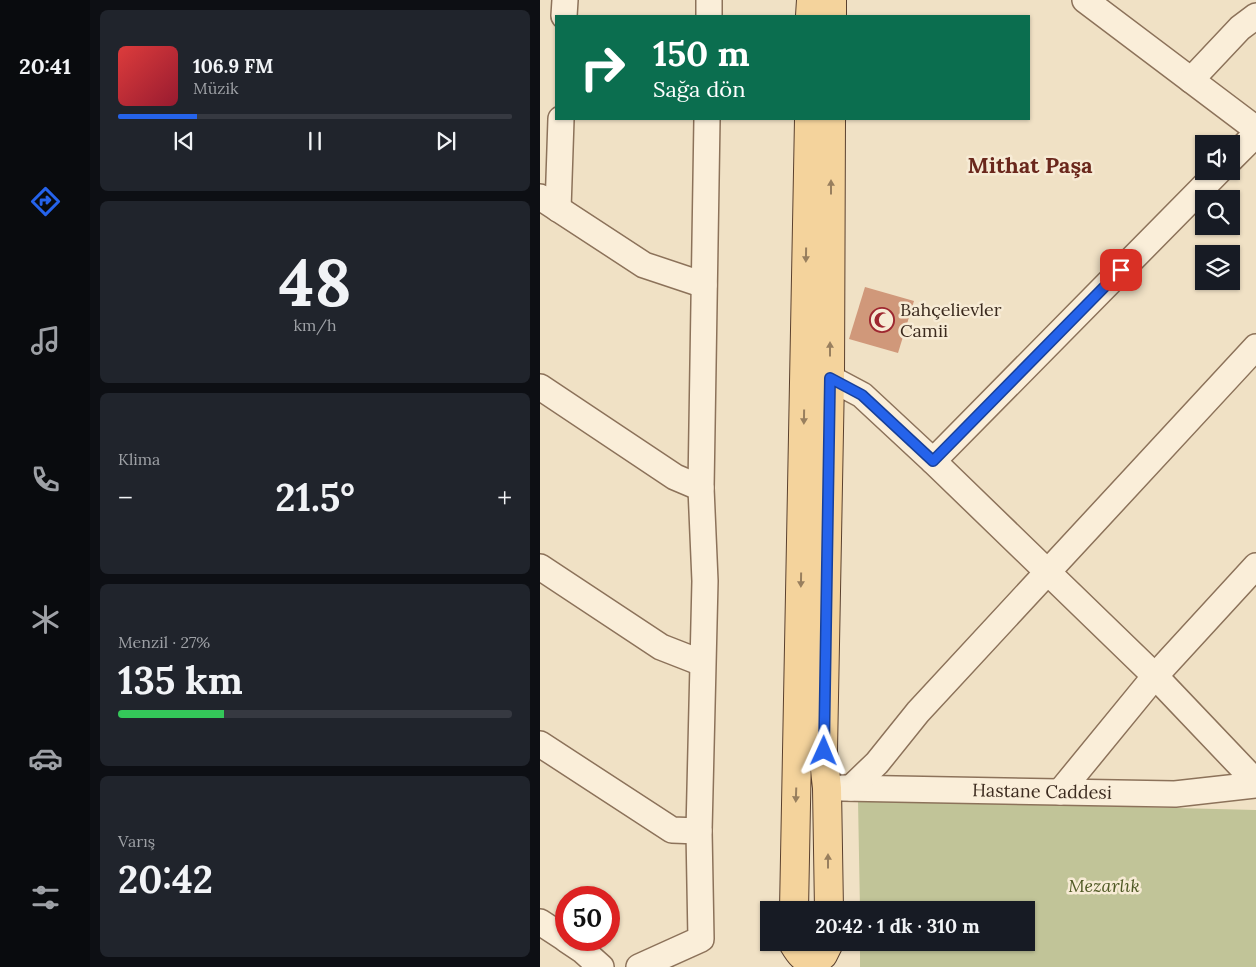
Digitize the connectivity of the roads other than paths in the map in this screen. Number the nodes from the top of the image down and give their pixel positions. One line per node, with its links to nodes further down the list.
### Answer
1 (565, 0): 4 (street)
2 (709, 0): 5 (street)
3 (1085, 0): 7 (street)
4 (564, 15)
5 (708, 15)
6 (1256, 16): 7 (street)
7 (1191, 80): 12 (street)
8 (561, 120): 16 (street)
9 (707, 120): 17 (street)
10 (809, 120): 34 (main road, one-way to 34)
11 (831, 120): 19 (main road, one-way to 11)
12 (1256, 130)
13 (1256, 134): 14 (street)
14 (1240, 150)
15 (1210, 180): 21 (street)
16 (549, 203): 17 (street)
17 (704, 284): 22 (street)
18 (1256, 347): 25 (street)
19 (830, 378): 21 (street); 31 (main road)
20 (540, 387): 22 (street)
21 (933, 461): 25 (street)
22 (701, 488): 26 (street)
23 (1256, 566): 27 (street)
24 (540, 567): 26 (street)
25 (1048, 573): 27 (street); 31 (street)
26 (702, 664): 35 (street)
27 (1155, 676): 29 (street); 32 (street)
28 (540, 744): 35 (street)
29 (1256, 782)
30 (1256, 786): 32 (street, Hastane Caddesi)
31 (839, 788): 32 (street, Hastane Caddesi); 33 (main road)
32 (1060, 792)
33 (828, 826): 34 (main road); 37 (main road, one-way to 33)
34 (795, 830): 36 (main road)
35 (699, 831): 46 (street)
36 (794, 901)
37 (828, 901)
38 (540, 922): 39 (street)
39 (555, 932)
40 (581, 951): 45 (street)
41 (794, 951): 47 (main road)
42 (798, 951): 43 (main road)
43 (825, 951)
44 (829, 951): 48 (main road)
45 (601, 967)
46 (639, 967)
47 (794, 967)
48 (828, 967)

